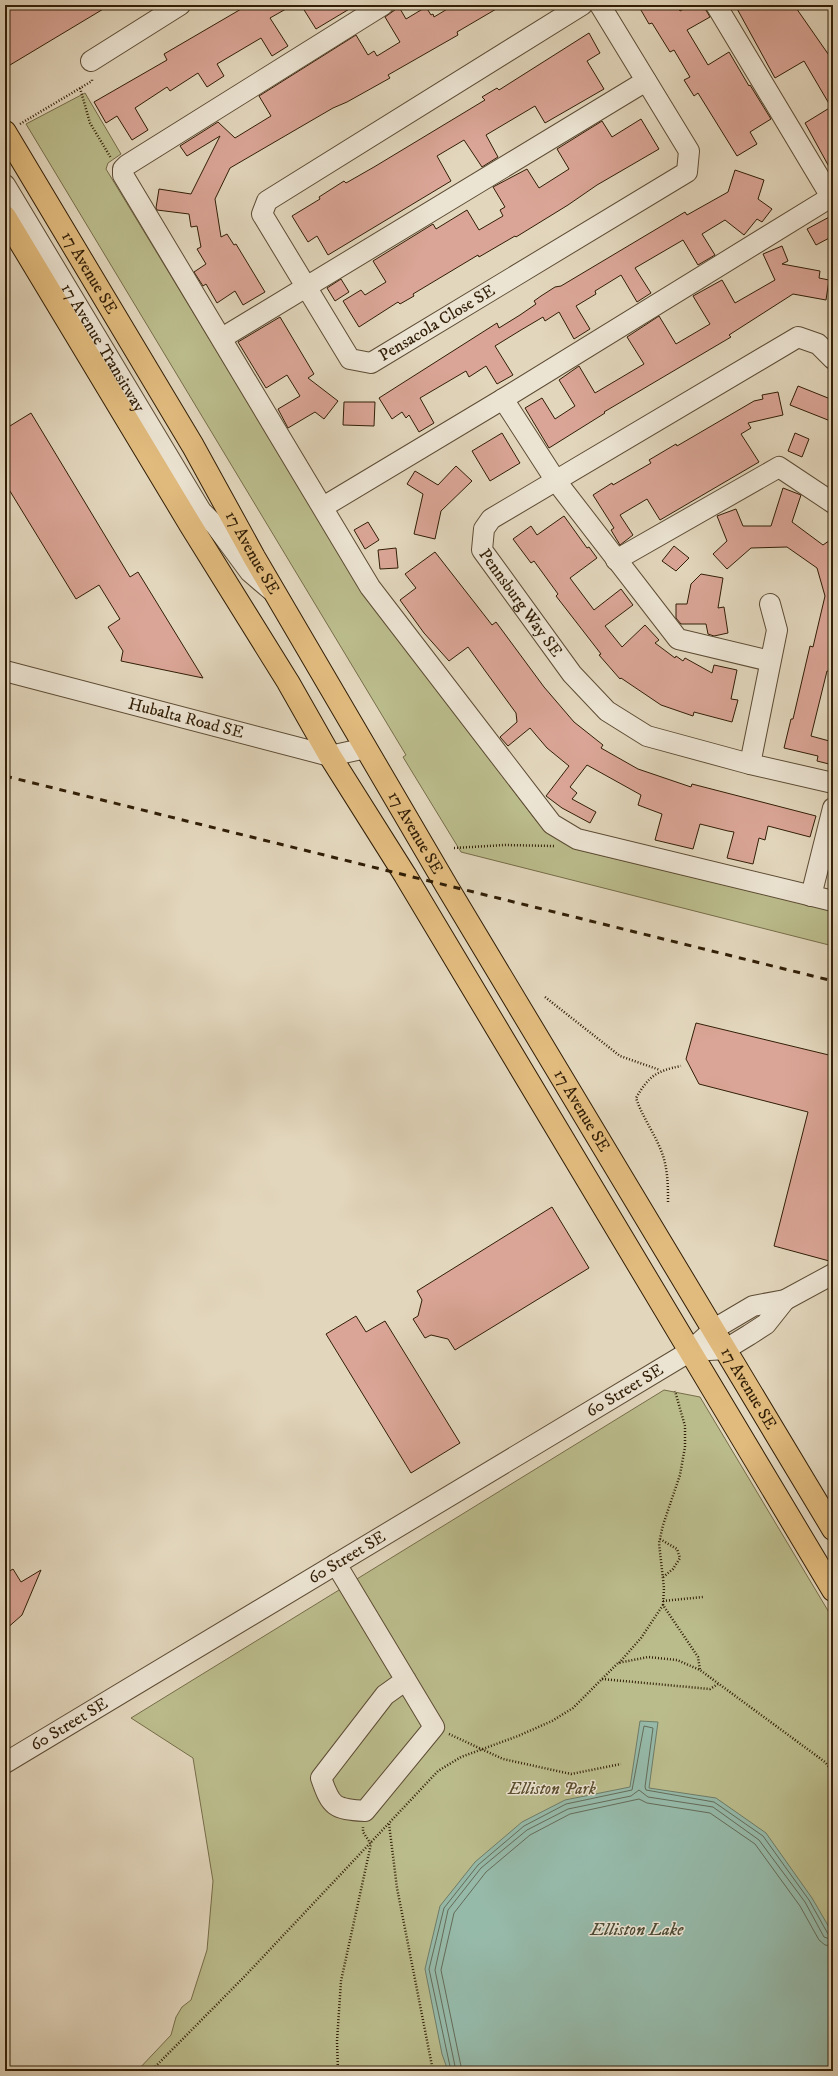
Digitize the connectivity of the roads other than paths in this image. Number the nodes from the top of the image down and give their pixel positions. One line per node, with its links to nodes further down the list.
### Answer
1 (180, 5): 6 (street)
2 (383, 5): 14 (street)
3 (582, 5): 13 (street, Pensacola Close SE)
4 (600, 5): 8 (street, Pensacola Close SE)
5 (716, 5): 11 (street)
6 (160, 10): 7 (street)
7 (91, 61)
8 (646, 81): 13 (street); 13 (street, Pensacola Close SE)
9 (12, 128): 23 (main road, 17 Avenue SE)
10 (5, 185): 20 (street, 17 Avenue Transitway)
11 (832, 199): 16 (street)
12 (5, 217): 22 (main road, 17 Avenue SE)
13 (307, 288): 14 (street)
14 (222, 338): 19 (street)
15 (833, 359): 17 (street, Pennsburg Way SE)
16 (503, 400): 17 (street); 19 (street)
17 (556, 481): 21 (street); 29 (street, Pennsburg Way SE)
18 (833, 503): 21 (street)
19 (323, 507): 32 (street)
20 (201, 511): 22 (street, 17 Avenue Transitway); 23 (street, 17 Avenue Transitway)
21 (616, 560): 25 (street)
22 (230, 588): 28 (main road, 17 Avenue SE)
23 (276, 594): 27 (main road, 17 Avenue SE)
24 (770, 604): 25 (street)
25 (770, 661): 29 (street)
26 (5, 671): 28 (street, Hubalta Road SE)
27 (366, 748): 28 (street, Hubalta Road SE); 36 (main road, 17 Avenue SE)
28 (330, 756): 38 (main road, 17 Avenue SE)
29 (750, 764): 30 (street, Pennsburg Way SE)
30 (833, 783)
31 (833, 808): 32 (street)
32 (811, 896): 33 (street)
33 (833, 901)
34 (833, 1274): 35 (street, 60 Street SE)
35 (784, 1300): 36 (street, 60 Street SE); 37 (street, 60 Street SE)
36 (714, 1329): 37 (main road, 17 Avenue SE); 38 (street, 60 Street SE)
37 (726, 1349): 38 (street, 60 Street SE); 39 (main road, 17 Avenue SE)
38 (689, 1352): 40 (street, 60 Street SE); 41 (main road, 17 Avenue SE)
39 (833, 1529)
40 (336, 1564): 42 (street); 43 (street, 60 Street SE)
41 (833, 1590)
42 (406, 1680): 42 (street)
43 (5, 1763)

